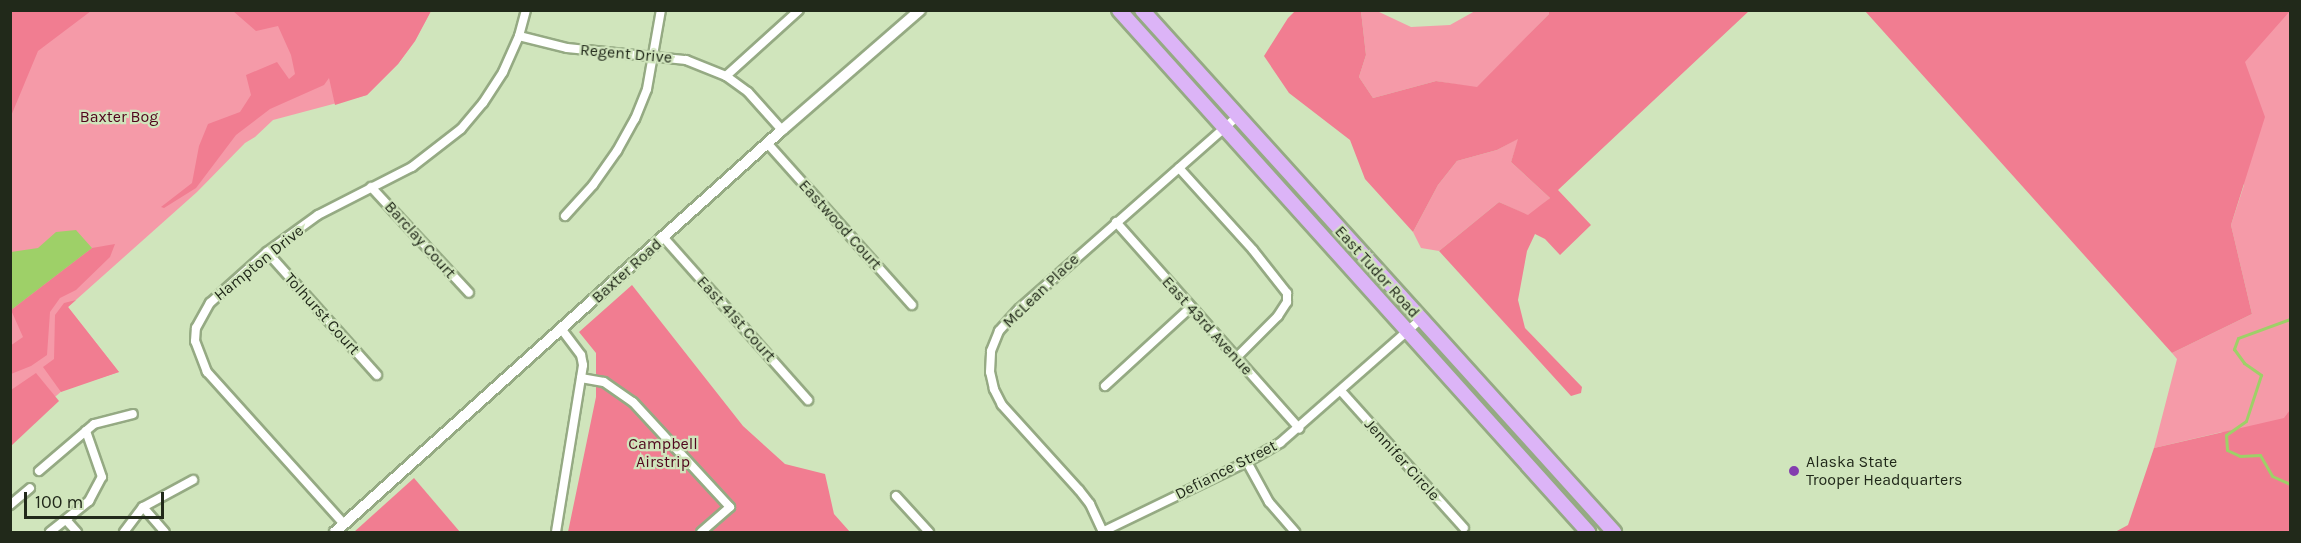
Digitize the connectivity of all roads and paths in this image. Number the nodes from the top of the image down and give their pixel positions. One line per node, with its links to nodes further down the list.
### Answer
1 (526, 10): 7 (street, Hampton Drive)
2 (661, 10): 8 (street)
3 (799, 10): 9 (street)
4 (920, 10): 12 (street, Baxter Road)
5 (1119, 10): 11 (main road, East Tudor Road)
6 (1142, 10): 10 (main road, East Tudor Road)
7 (519, 36): 8 (street, Regent Drive); 15 (street, Hampton Drive)
8 (654, 55): 9 (street, Regent Drive); 16 (street)
9 (726, 76): 12 (street, Regent Drive)
10 (1237, 117): 11 (street, McLean Place); 23 (main road, East Tudor Road)
11 (1225, 128): 14 (street, McLean Place); 25 (main road, East Tudor Road)
12 (782, 130): 13 (street, Baxter Road)
13 (768, 144): 18 (street, Baxter Road); 21 (street, Eastwood Court)
14 (1179, 168): 17 (street, McLean Place); 26 (street)
15 (371, 187): 19 (street, Hampton Drive); 20 (street, Barclay Court)
16 (565, 216)
17 (1116, 222): 22 (street, East 43rd Avenue); 53 (street, McLean Place)
18 (664, 238): 24 (street, Baxter Road); 31 (street, East 41st Court)
19 (267, 252): 27 (street, Tolhurst Court); 43 (street, Hampton Drive)
20 (469, 293)
21 (912, 305)
22 (1190, 308): 26 (street, East 43rd Avenue); 29 (street)
23 (1420, 320): 25 (street, Defiance Street); 56 (main road, East Tudor Road)
24 (562, 330): 28 (street); 43 (street, Baxter Road)
25 (1408, 331): 30 (street, Defiance Street); 55 (main road, East Tudor Road)
26 (1236, 358): 33 (street, East 43rd Avenue)
27 (377, 375)
28 (581, 378): 50 (street); 51 (street)
29 (1105, 386)
30 (1341, 392): 33 (street, Defiance Street); 44 (street, Jennifer Circle)
31 (808, 400)
32 (133, 414): 34 (street)
33 (1299, 428): 35 (street, Defiance Street)
34 (86, 430): 36 (street); 42 (street)
35 (1247, 462): 53 (street, Defiance Street); 54 (street)
36 (39, 471)
37 (193, 480): 41 (street)
38 (30, 488): 40 (street)
39 (896, 496): 52 (street)
40 (10, 505)
41 (143, 507): 47 (street); 48 (street)
42 (67, 521): 45 (street); 46 (street)
43 (344, 524): 49 (street, Baxter Road)
44 (1464, 528)
45 (50, 532)
46 (77, 532)
47 (124, 532)
48 (165, 532)
49 (335, 532)
50 (556, 532)
51 (701, 532)
52 (929, 532)
53 (1103, 532)
54 (1295, 532)
55 (1588, 532)
56 (1614, 532)

